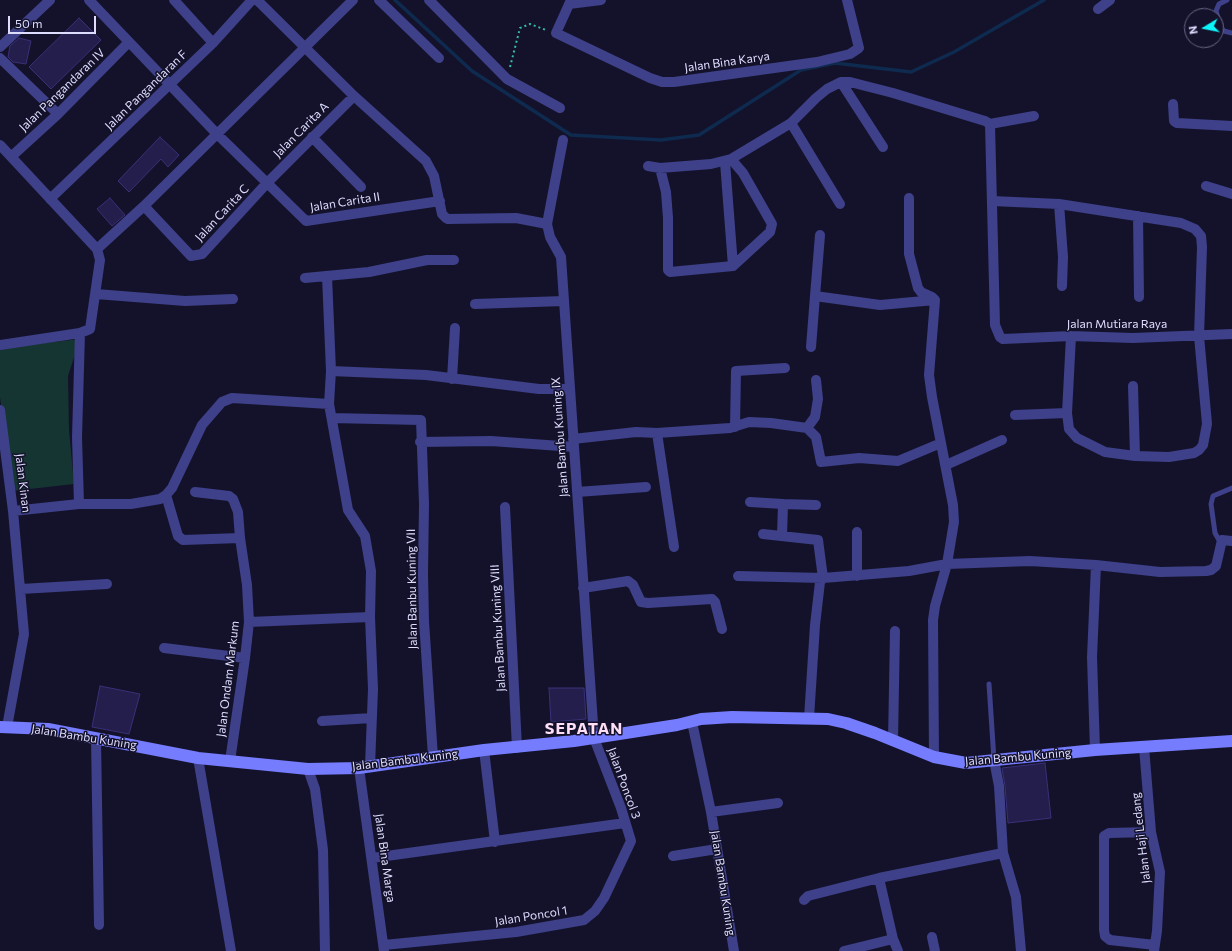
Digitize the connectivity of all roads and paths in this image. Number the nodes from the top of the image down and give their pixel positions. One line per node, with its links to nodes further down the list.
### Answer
1 (50, 0): 19 (street)
2 (89, 0): 17 (street, Jalan Carita II)
3 (174, 0): 18 (street)
4 (252, 0): 18 (street, Jalan Pangandaran F)
5 (257, 0): 20 (street)
6 (353, 0): 20 (street)
7 (379, 0): 22 (street)
8 (428, 0): 23 (street)
9 (601, 0): 13 (street)
10 (847, 0): 15 (street, Jalan Bina Karya)
11 (1110, 0): 14 (street)
12 (1227, 0): 16 (lane)
13 (570, 2): 15 (street)
14 (1098, 9)
15 (556, 33): 23 (path)
16 (1232, 33)
17 (129, 42): 25 (street, Jalan Carita II); 29 (street, Jalan Pangandaran IV)
18 (213, 43): 25 (street, Jalan Pangandaran F)
19 (0, 47)
20 (304, 48): 26 (street); 34 (street)
21 (0, 58): 29 (street)
22 (439, 58)
23 (507, 80): 28 (street)
24 (841, 82): 31 (street); 32 (street); 38 (street)
25 (171, 84): 34 (street, Jalan Carita II); 47 (street, Jalan Pangandaran F)
26 (354, 96): 35 (street, Jalan Carita A); 49 (street)
27 (1173, 104): 33 (street)
28 (560, 108)
29 (58, 114): 39 (street, Jalan Pangandaran IV)
30 (1034, 116): 32 (street)
31 (791, 123): 40 (street); 51 (street)
32 (990, 124): 50 (street)
33 (1232, 126)
34 (217, 134): 43 (street, Jalan Carita II); 53 (street)
35 (312, 137): 43 (street, Jalan Carita A); 45 (street)
36 (563, 140): 55 (street, Jalan Bambu Kuning IX)
37 (0, 145): 39 (street)
38 (883, 147)
39 (12, 156): 47 (street)
40 (728, 161): 42 (street); 59 (street); 59 (street)
41 (648, 166): 42 (street)
42 (660, 168): 59 (street)
43 (267, 183): 49 (street, Jalan Carita II); 53 (street, Jalan Carita C)
44 (1206, 186): 46 (street)
45 (361, 188)
46 (1232, 194)
47 (52, 197): 57 (street)
48 (909, 198): 67 (street)
49 (440, 201): 55 (street)
50 (992, 201): 52 (street); 73 (street, Jalan Mutiara Raya)
51 (840, 204)
52 (1059, 204): 54 (street); 62 (street)
53 (144, 206): 57 (street)
54 (1138, 216): 65 (street); 74 (street)
55 (547, 224): 68 (street, Jalan Bambu Kuning IX)
56 (820, 235): 64 (street)
57 (97, 249): 63 (street)
58 (454, 260): 60 (street)
59 (733, 266)
60 (327, 276): 61 (street); 78 (street, Jalan Bina Marga)
61 (305, 278)
62 (1062, 286)
63 (96, 294): 66 (street); 71 (street)
64 (815, 296): 67 (street); 76 (street)
65 (1139, 297)
66 (233, 299)
67 (935, 300): 94 (street)
68 (564, 301): 69 (street); 82 (street, Jalan Bambu Kuning IX)
69 (475, 304)
70 (455, 328): 79 (street)
71 (80, 333): 75 (street); 103 (street)
72 (1232, 334): 74 (street, Jalan Mutiara Raya)
73 (1071, 336): 74 (street, Jalan Mutiara Raya); 85 (street)
74 (1199, 336): 95 (street)
75 (0, 345)
76 (811, 347)
77 (785, 368): 88 (street)
78 (331, 371): 79 (street); 83 (street, Jalan Bina Marga)
79 (452, 379): 82 (street)
80 (816, 380): 89 (street)
81 (1133, 386): 95 (street)
82 (570, 389): 93 (street, Jalan Bambu Kuning IX)
83 (329, 404): 87 (street, Jalan Bina Marga); 101 (street)
84 (0, 410): 107 (street, Jalan Kinan)
85 (1067, 413): 86 (street); 95 (street)
86 (1015, 414)
87 (332, 418): 92 (street, Jalan Banbu Kuning VII); 122 (street, Jalan Bina Marga)
88 (735, 427): 89 (street); 90 (street)
89 (807, 428): 94 (street)
90 (657, 433): 93 (street); 113 (street)
91 (1002, 440): 96 (street)
92 (420, 442): 93 (street); 142 (street, Jalan Banbu Kuning VII)
93 (574, 443): 100 (street, Jalan Bambu Kuning IX)
94 (941, 443): 96 (street)
95 (1135, 456)
96 (946, 465): 114 (street)
97 (646, 487): 100 (street)
98 (1232, 488): 112 (lane)
99 (195, 492): 111 (street, Jalan Ondam Markum)
100 (577, 492): 120 (street, Jalan Bambu Kuning IX)
101 (166, 495): 103 (street); 111 (street)
102 (750, 502): 104 (street)
103 (79, 504): 107 (street)
104 (783, 504): 105 (street); 110 (street)
105 (816, 505)
106 (505, 507): 139 (street, Jalan Bambu Kuning VIII)
107 (13, 511): 121 (street, Jalan Kinan)
108 (857, 532): 117 (street)
109 (763, 534): 110 (street)
110 (782, 536): 118 (street)
111 (240, 538): 123 (street, Jalan Ondam Markum)
112 (1227, 540): 115 (street)
113 (674, 547)
114 (947, 564): 115 (street); 117 (street); 143 (street)
115 (1096, 565): 141 (street)
116 (738, 576): 118 (street)
117 (857, 576): 118 (street)
118 (823, 578): 130 (street)
119 (107, 584): 121 (street)
120 (583, 588): 124 (street); 134 (street, Jalan Bambu Kuning IX)
121 (21, 589): 133 (street, Jalan Kinan)
122 (370, 617): 123 (street); 129 (street, Jalan Bina Marga)
123 (249, 622): 127 (street, Jalan Ondam Markum)
124 (722, 629)
125 (895, 631): 136 (street)
126 (164, 648): 127 (street)
127 (245, 658): 146 (street, Jalan Ondam Markum)
128 (990, 684): 145 (lane)
129 (372, 718): 131 (street); 147 (street, Jalan Bina Marga)
130 (809, 718): 132 (street, Jalan Bambu Kuning); 136 (street, Jalan Bambu Kuning)
131 (322, 721)
132 (692, 722): 134 (street, Jalan Bambu Kuning); 150 (street, Jalan Bambu Kuning)
133 (2, 730): 135 (street, Jalan Bambu Kuning)
134 (594, 738): 139 (street, Jalan Bambu Kuning); 151 (street, Jalan Poncol 3)
135 (96, 739): 144 (street, Jalan Bambu Kuning); 161 (street)
136 (893, 741): 143 (street, Jalan Bambu Kuning)
137 (1232, 741): 138 (street, Jalan Bambu Kuning)
138 (1144, 747): 141 (street, Jalan Bambu Kuning); 152 (street, Jalan Haji Ledang)
139 (517, 748): 140 (street, Jalan Bambu Kuning)
140 (484, 750): 142 (street, Jalan Bambu Kuning); 154 (street)
141 (1095, 750): 145 (street, Jalan Bambu Kuning)
142 (433, 757): 147 (street, Jalan Bambu Kuning)
143 (934, 757): 145 (street, Jalan Bambu Kuning)
144 (198, 758): 146 (street, Jalan Bambu Kuning); 166 (street)
145 (994, 760): 156 (street)
146 (230, 761): 148 (street, Jalan Bambu Kuning)
147 (364, 767): 148 (street, Jalan Bambu Kuning); 158 (street, Jalan Bina Marga)
148 (308, 769): 167 (street)
149 (778, 802): 150 (street)
150 (711, 812): 155 (street, Jalan Bambu Kuning)
151 (625, 823): 153 (street, Jalan Poncol 3); 154 (street)
152 (1151, 832): 165 (street, Jalan Haji Ledang); 165 (street)
153 (631, 837): 164 (street, Jalan Poncol 1)
154 (495, 842): 158 (street)
155 (717, 849): 157 (street); 168 (street, Jalan Bambu Kuning)
156 (1003, 853): 159 (street); 172 (street)
157 (672, 856)
158 (372, 858): 164 (street, Jalan Bina Marga)
159 (879, 878): 160 (street); 163 (street)
160 (804, 900)
161 (99, 925)
162 (932, 937): 171 (street)
163 (894, 939): 169 (street); 170 (street)
164 (384, 948)
165 (1154, 948)
166 (231, 951)
167 (325, 951)
168 (734, 951)
169 (844, 951)
170 (898, 951)
171 (935, 951)
172 (1021, 951)

